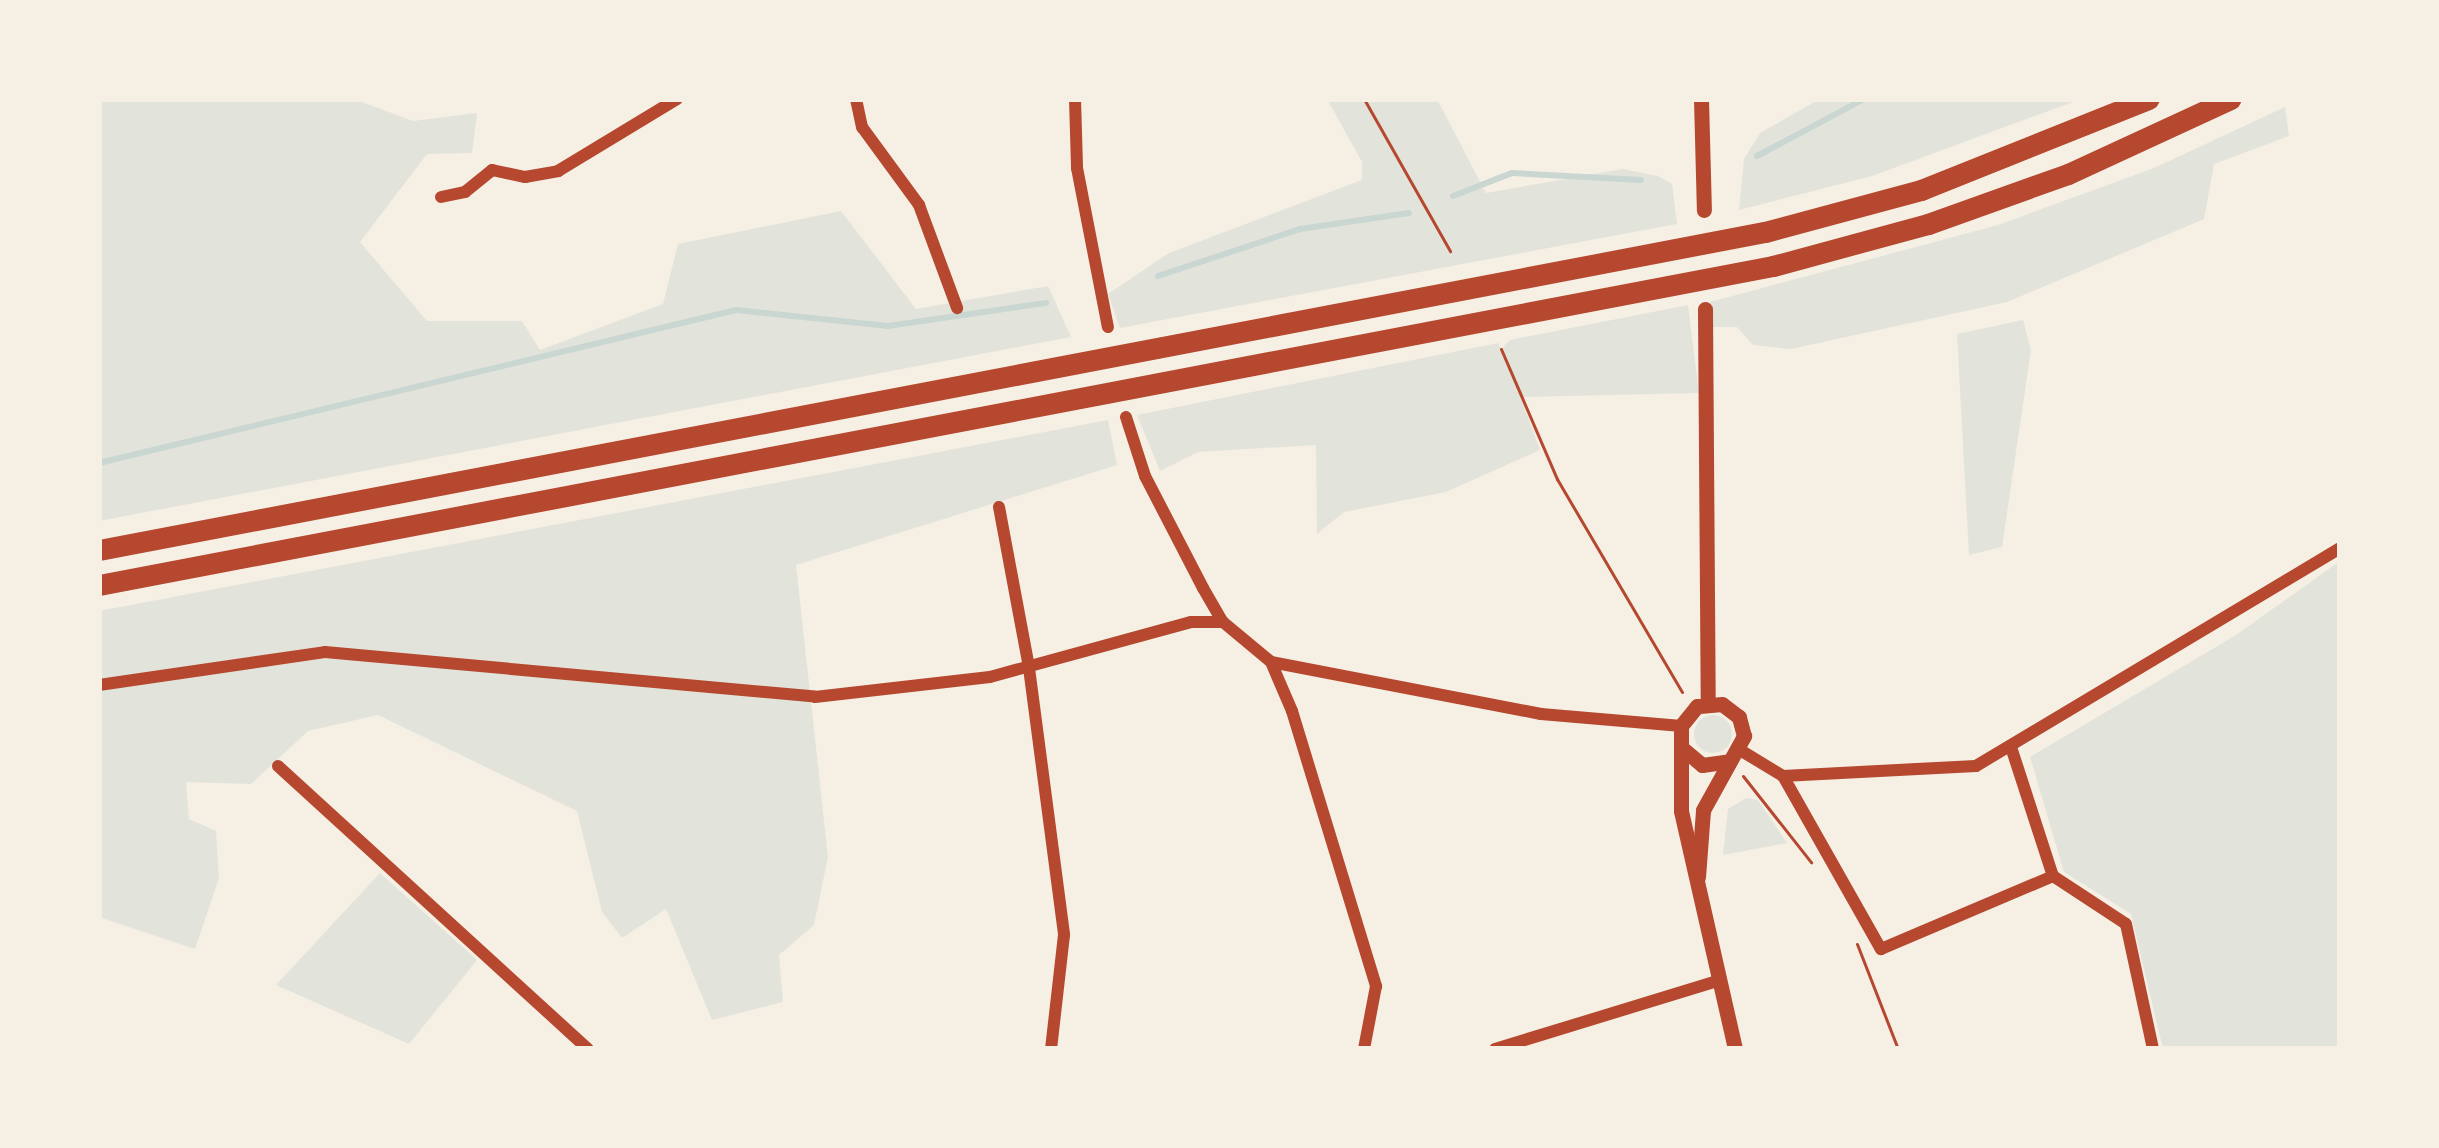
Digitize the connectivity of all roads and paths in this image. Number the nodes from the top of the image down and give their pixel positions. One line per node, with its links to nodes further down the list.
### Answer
1 (677, 99): 8 (street)
2 (856, 99): 11 (street)
3 (1076, 99): 13 (street)
4 (1364, 99): 10 (path)
5 (1701, 99): 9 (street)
6 (2149, 99): 18 (highway)
7 (2230, 99): 19 (highway)
8 (441, 197)
9 (1704, 211)
10 (1450, 251)
11 (957, 308)
12 (1705, 309): 24 (street)
13 (1108, 327)
14 (1501, 349): 24 (path)
15 (1126, 417): 20 (street)
16 (998, 507): 22 (street)
17 (2340, 548): 26 (street)
18 (99, 550)
19 (99, 585)
20 (1223, 622): 21 (street); 22 (street)
21 (1271, 662): 25 (street); 38 (street)
22 (1029, 668): 23 (street); 37 (street)
23 (99, 685)
24 (1701, 705): 25 (street); 28 (street)
25 (1681, 726): 27 (street)
26 (2011, 747): 30 (street); 31 (street)
27 (1683, 749): 28 (street); 32 (street)
28 (1735, 756): 30 (street); 32 (street); 33 (path)
29 (278, 766): 36 (street)
30 (1783, 776): 31 (street)
31 (2053, 875): 42 (street)
32 (1698, 877): 35 (street)
33 (1822, 881)
34 (1855, 938): 41 (path)
35 (1720, 980): 39 (street); 40 (street)
36 (588, 1049)
37 (1051, 1049)
38 (1364, 1049)
39 (1495, 1049)
40 (1735, 1049)
41 (1898, 1049)
42 (2153, 1049)

